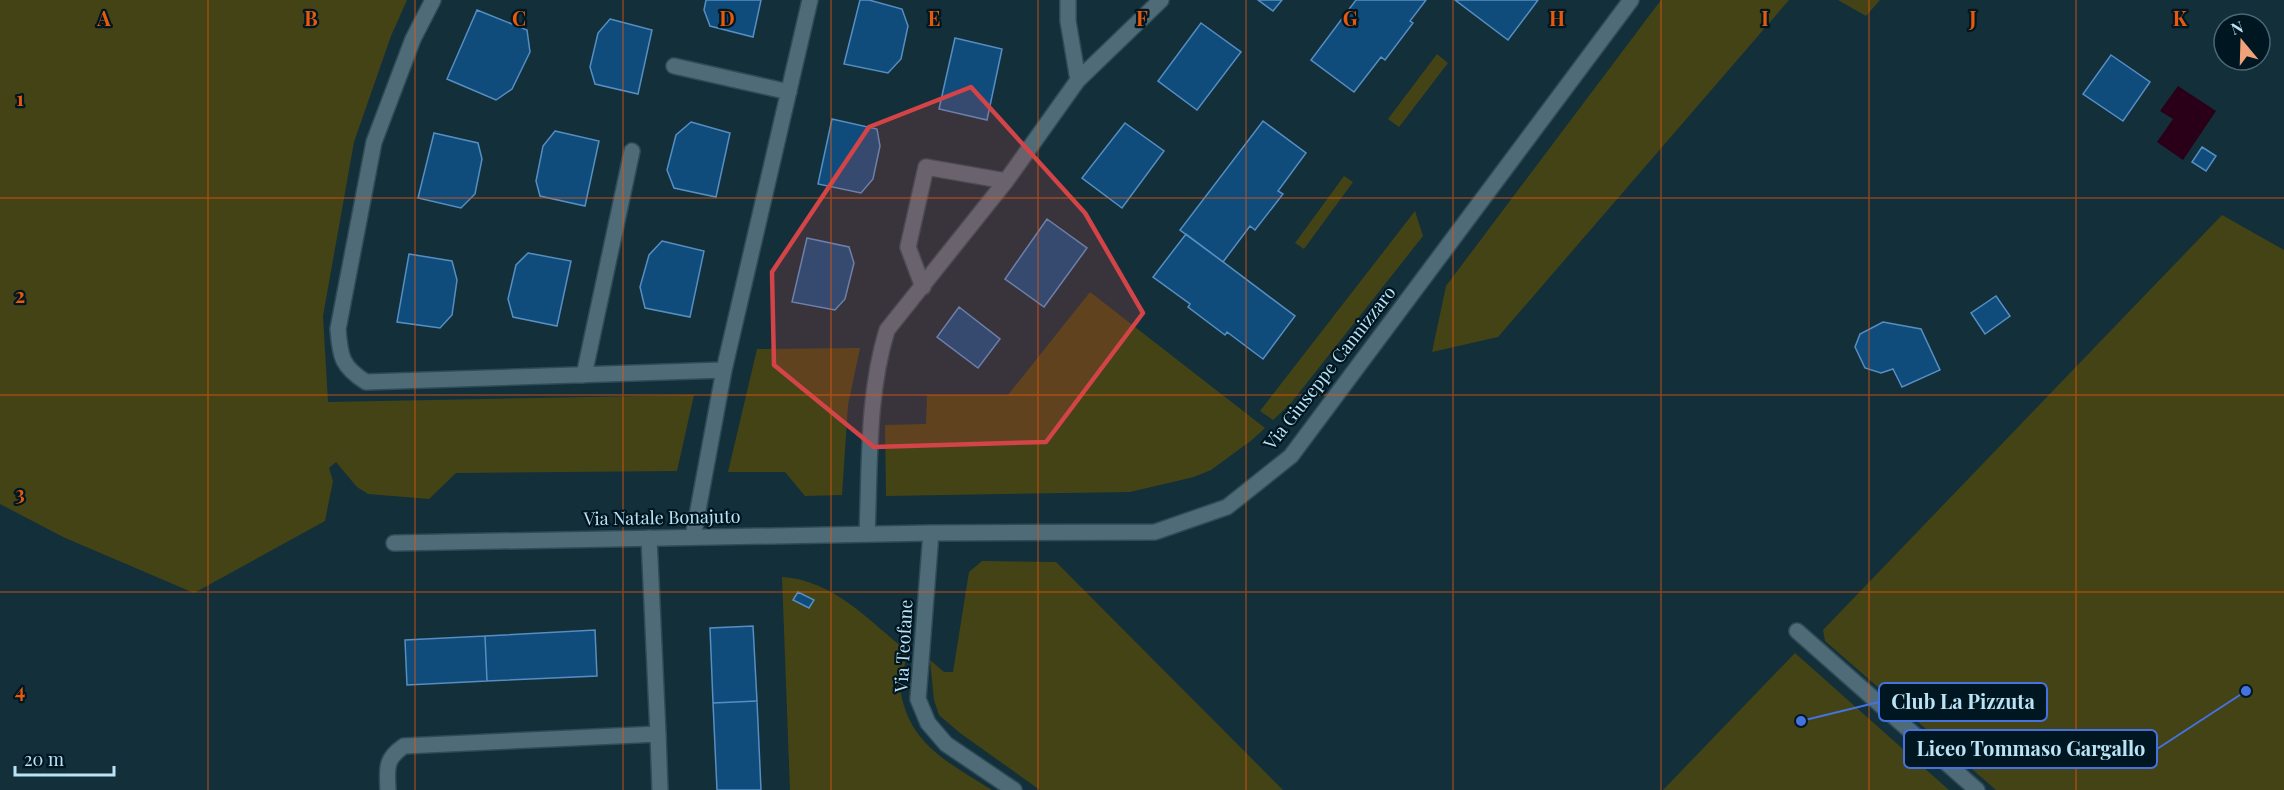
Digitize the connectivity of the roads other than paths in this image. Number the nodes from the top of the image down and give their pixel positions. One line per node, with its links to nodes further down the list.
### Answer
1 (433, 0): 13 (street)
2 (810, 0): 8 (street)
3 (1068, 0): 7 (street)
4 (1161, 0): 7 (street)
5 (1631, 0): 14 (street, Via Giuseppe Cannizzaro)
6 (674, 66): 8 (street)
7 (1078, 80): 10 (street)
8 (789, 92): 12 (street)
9 (632, 151): 13 (street)
10 (1006, 181): 11 (street); 11 (street)
11 (923, 286): 15 (street)
12 (724, 370): 13 (street); 16 (street)
13 (584, 375)
14 (931, 532): 15 (street, Via Natale Bonajuto); 23 (street, Via Teofane)
15 (867, 534): 16 (street, Via Natale Bonajuto)
16 (693, 537): 17 (street, Via Natale Bonajuto)
17 (650, 538): 18 (street, Via Natale Bonajuto); 20 (street)
18 (394, 543)
19 (1797, 631): 24 (street)
20 (657, 734): 21 (street); 22 (street)
21 (388, 790)
22 (660, 790)
23 (1014, 790)
24 (1977, 790)

